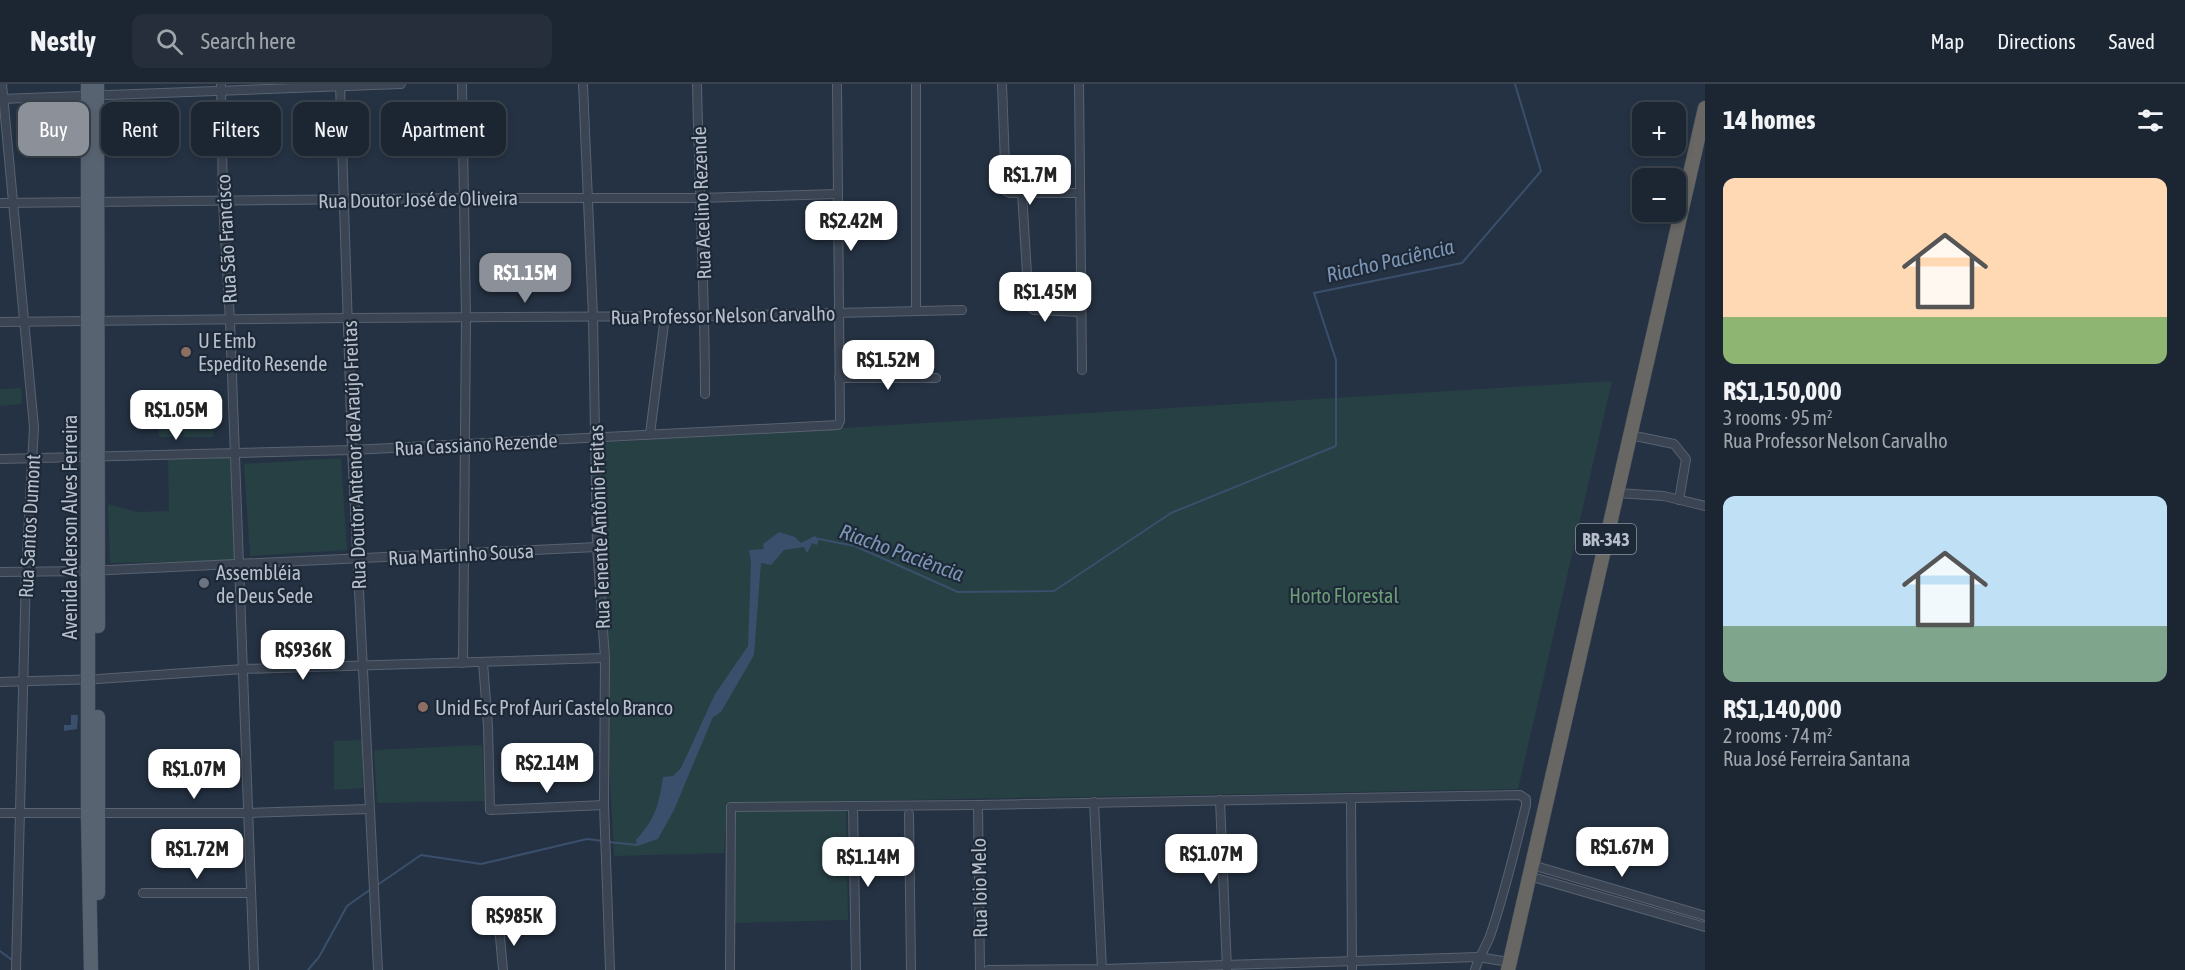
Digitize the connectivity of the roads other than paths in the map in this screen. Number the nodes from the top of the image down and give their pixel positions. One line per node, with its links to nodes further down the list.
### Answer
1 (2, 84): 13 (street, Rua Santos Dumont)
2 (401, 84): 10 (street)
3 (462, 84): 19 (street)
4 (582, 84): 18 (street, Rua Tenente Antônio Freitas)
5 (697, 84): 20 (street, Rua Acelino Rezende)
6 (837, 84): 17 (street)
7 (916, 84): 26 (street)
8 (1002, 84): 15 (street)
9 (1079, 84): 16 (street)
10 (340, 85): 11 (street); 21 (street, Rua Doutor Antenor de Araújo Freitas)
11 (221, 87): 12 (street); 23 (street, Rua São Francisco)
12 (93, 90): 13 (street); 22 (main road, Avenida Aderson Alves Ferreira)
13 (2, 99): 25 (street, Rua Santos Dumont)
14 (1705, 108): 44 (highway, BR-343)
15 (1022, 193): 16 (street); 28 (street)
16 (1080, 193): 28 (street)
17 (837, 194): 20 (street, Rua Doutor José de Oliveira); 29 (street)
18 (588, 197): 19 (street, Rua Doutor José de Oliveira); 20 (street, Rua Doutor José de Oliveira); 32 (street, Rua Tenente Antônio Freitas)
19 (465, 198): 21 (street, Rua Doutor José de Oliveira); 34 (street)
20 (699, 198): 31 (street, Rua Acelino Rezende)
21 (345, 200): 23 (street, Rua Doutor José de Oliveira); 33 (street, Rua Doutor Antenor de Araújo Freitas)
22 (94, 202): 23 (street, Rua Doutor José de Oliveira); 25 (street, Rua Doutor José de Oliveira); 35 (main road, Avenida Aderson Alves Ferreira)
23 (223, 202): 36 (street, Rua São Francisco)
24 (0, 203): 25 (street, Rua Doutor José de Oliveira)
25 (14, 203): 38 (street, Rua Santos Dumont)
26 (916, 310): 27 (street, Rua Professor Nelson Carvalho); 29 (street, Rua Professor Nelson Carvalho)
27 (962, 310)
28 (1080, 312): 39 (street)
29 (839, 314): 31 (street, Rua Professor Nelson Carvalho); 40 (street)
30 (665, 316): 31 (street, Rua Professor Nelson Carvalho); 32 (street, Rua Professor Nelson Carvalho); 43 (street)
31 (705, 316): 42 (street, Rua Acelino Rezende)
32 (593, 317): 34 (street, Rua Professor Nelson Carvalho); 45 (street, Rua Tenente Antônio Freitas)
33 (349, 318): 34 (street, Rua Professor Nelson Carvalho); 36 (street, Rua Professor Nelson Carvalho); 47 (street, Rua Doutor Antenor de Araújo Freitas)
34 (466, 318): 46 (street)
35 (93, 321): 36 (street, Rua Professor Nelson Carvalho); 38 (street, Rua Professor Nelson Carvalho); 49 (main road, Avenida Aderson Alves Ferreira)
36 (230, 321): 48 (street, Rua São Francisco)
37 (0, 322): 38 (street, Rua Professor Nelson Carvalho)
38 (23, 322): 50 (street, Rua Santos Dumont)
39 (1082, 370)
40 (839, 378): 41 (street); 43 (street, Rua Cassiano Rezende)
41 (936, 378)
42 (705, 394)
43 (650, 434): 45 (street, Rua Cassiano Rezende)
44 (1630, 435): 52 (highway, BR-343); 53 (street)
45 (594, 438): 46 (street, Rua Cassiano Rezende); 55 (street, Rua Tenente Antônio Freitas)
46 (464, 444): 47 (street, Rua Cassiano Rezende); 56 (street)
47 (352, 450): 48 (street, Rua Cassiano Rezende); 57 (street, Rua Doutor Antenor de Araújo Freitas)
48 (235, 452): 49 (street, Rua Cassiano Rezende); 58 (street, Rua São Francisco)
49 (93, 456): 50 (street, Rua Cassiano Rezende); 59 (main road, Avenida Aderson Alves Ferreira)
50 (32, 458): 51 (street, Rua Cassiano Rezende); 61 (street, Rua Santos Dumont)
51 (0, 459)
52 (1617, 493): 53 (street); 82 (highway, BR-343)
53 (1679, 500): 54 (street)
54 (1705, 506)
55 (597, 547): 56 (street, Rua Martinho Sousa); 62 (street, Rua Tenente Antônio Freitas)
56 (462, 554): 57 (street, Rua Martinho Sousa); 63 (street)
57 (359, 559): 58 (street, Rua Martinho Sousa); 65 (street, Rua Doutor Antenor de Araújo Freitas)
58 (239, 564): 59 (street, Rua Martinho Sousa); 66 (street, Rua São Francisco)
59 (93, 571): 61 (street, Rua Martinho Sousa); 67 (main road, Avenida Aderson Alves Ferreira)
60 (0, 572): 61 (street, Rua Martinho Sousa)
61 (26, 572): 68 (street, Rua Santos Dumont)
62 (605, 658): 64 (street); 73 (street, Rua Tenente Antônio Freitas)
63 (462, 663): 64 (street); 65 (street)
64 (483, 663): 73 (street)
65 (362, 666): 66 (street); 76 (street, Rua Doutor Antenor de Araújo Freitas)
66 (243, 669): 67 (street); 80 (street, Rua São Francisco)
67 (94, 679): 68 (street); 79 (main road, Avenida Aderson Alves Ferreira)
68 (23, 681): 69 (street); 78 (street, Rua Santos Dumont)
69 (0, 682)
70 (1351, 798): 71 (street); 88 (street); 89 (street)
71 (1220, 800): 72 (street); 91 (street)
72 (1094, 802): 74 (street); 104 (street)
73 (604, 805): 98 (street, Rua Tenente Antônio Freitas)
74 (978, 805): 75 (street); 102 (street, Rua Ioio Melo)
75 (853, 806): 99 (street); 100 (street)
76 (369, 809): 80 (street); 96 (street, Rua Doutor Antenor de Araújo Freitas)
77 (0, 813): 78 (street)
78 (20, 813): 79 (street); 92 (street, Rua Santos Dumont)
79 (94, 813): 80 (street); 93 (main road, Avenida Aderson Alves Ferreira); 94 (main road, Avenida Aderson Alves Ferreira)
80 (249, 813): 84 (street, Rua São Francisco)
81 (909, 814): 101 (street)
82 (1531, 870): 85 (street); 87 (street); 90 (highway, BR-343)
83 (143, 893): 84 (street)
84 (251, 893): 95 (street, Rua São Francisco)
85 (1705, 916)
86 (499, 926): 97 (street)
87 (1705, 927)
88 (1478, 957): 89 (street); 90 (street); 106 (street)
89 (1352, 960): 91 (street); 105 (street)
90 (1508, 966)
91 (1227, 967): 104 (street)
92 (16, 970)
93 (90, 970)
94 (98, 970)
95 (254, 970)
96 (378, 970)
97 (503, 970)
98 (610, 970)
99 (730, 970)
100 (856, 970)
101 (911, 970)
102 (980, 970)
103 (988, 970): 104 (street)
104 (1102, 970)
105 (1352, 970)
106 (1475, 970)

